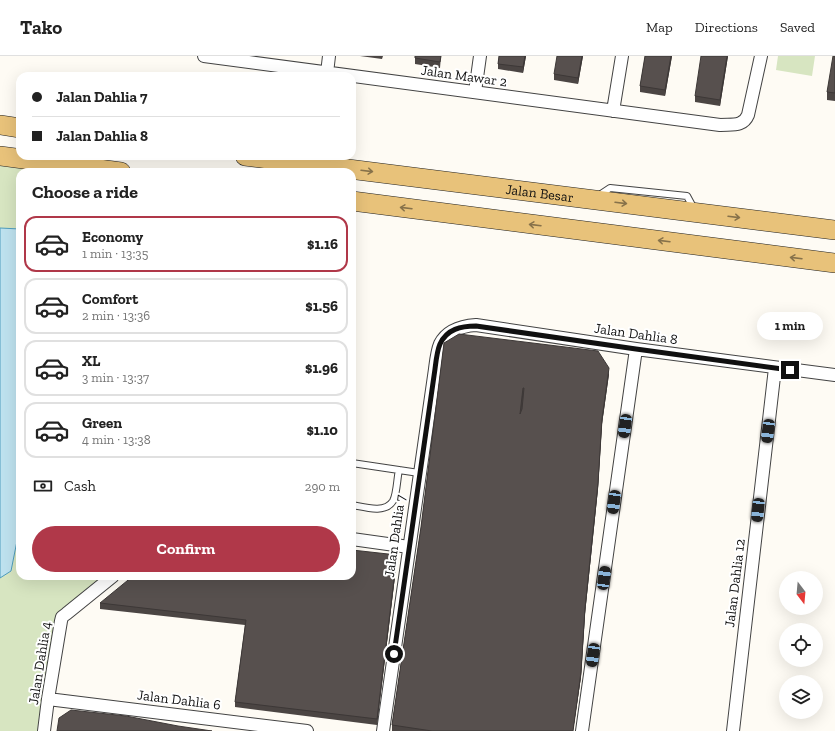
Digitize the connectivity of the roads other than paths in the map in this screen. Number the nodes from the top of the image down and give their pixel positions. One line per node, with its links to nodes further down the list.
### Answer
1 (204, 56): 6 (street, Jalan Mawar 2)
2 (330, 56): 6 (street)
3 (480, 56): 8 (street)
4 (622, 56): 9 (street)
5 (761, 56): 9 (street, Jalan Mawar 2)
6 (327, 72)
7 (356, 76): 8 (street, Jalan Mawar 2)
8 (475, 92): 9 (street, Jalan Mawar 2)
9 (613, 111)
10 (0, 125): 11 (main road)
11 (16, 127)
12 (0, 156): 13 (main road)
13 (16, 158)
14 (30, 160): 16 (main road)
15 (277, 160): 17 (main road, Jalan Besar, one-way to 17)
16 (91, 168)
17 (340, 168)
18 (356, 170): 20 (main road, Jalan Besar, one-way to 20)
19 (356, 202): 21 (main road, one-way to 19)
20 (835, 230)
21 (835, 263)
22 (439, 345): 23 (street, Jalan Dahlia 8); 28 (street, Jalan Dahlia 7)
23 (636, 349): 24 (street, Jalan Dahlia 8); 37 (street)
24 (775, 368): 25 (street, Jalan Dahlia 8); 38 (street, Jalan Dahlia 12)
25 (835, 375)
26 (356, 464): 27 (lane)
27 (399, 470): 28 (lane); 29 (lane)
28 (419, 473): 31 (street, Jalan Dahlia 7)
29 (356, 506)
30 (356, 540): 31 (street)
31 (409, 547): 36 (street, Jalan Dahlia 7)
32 (108, 580): 33 (street, Jalan Dahlia 4)
33 (48, 699): 34 (street, Jalan Dahlia 4); 35 (street, Jalan Dahlia 6)
34 (44, 731)
35 (307, 731)
36 (382, 731)
37 (582, 731)
38 (733, 731)

